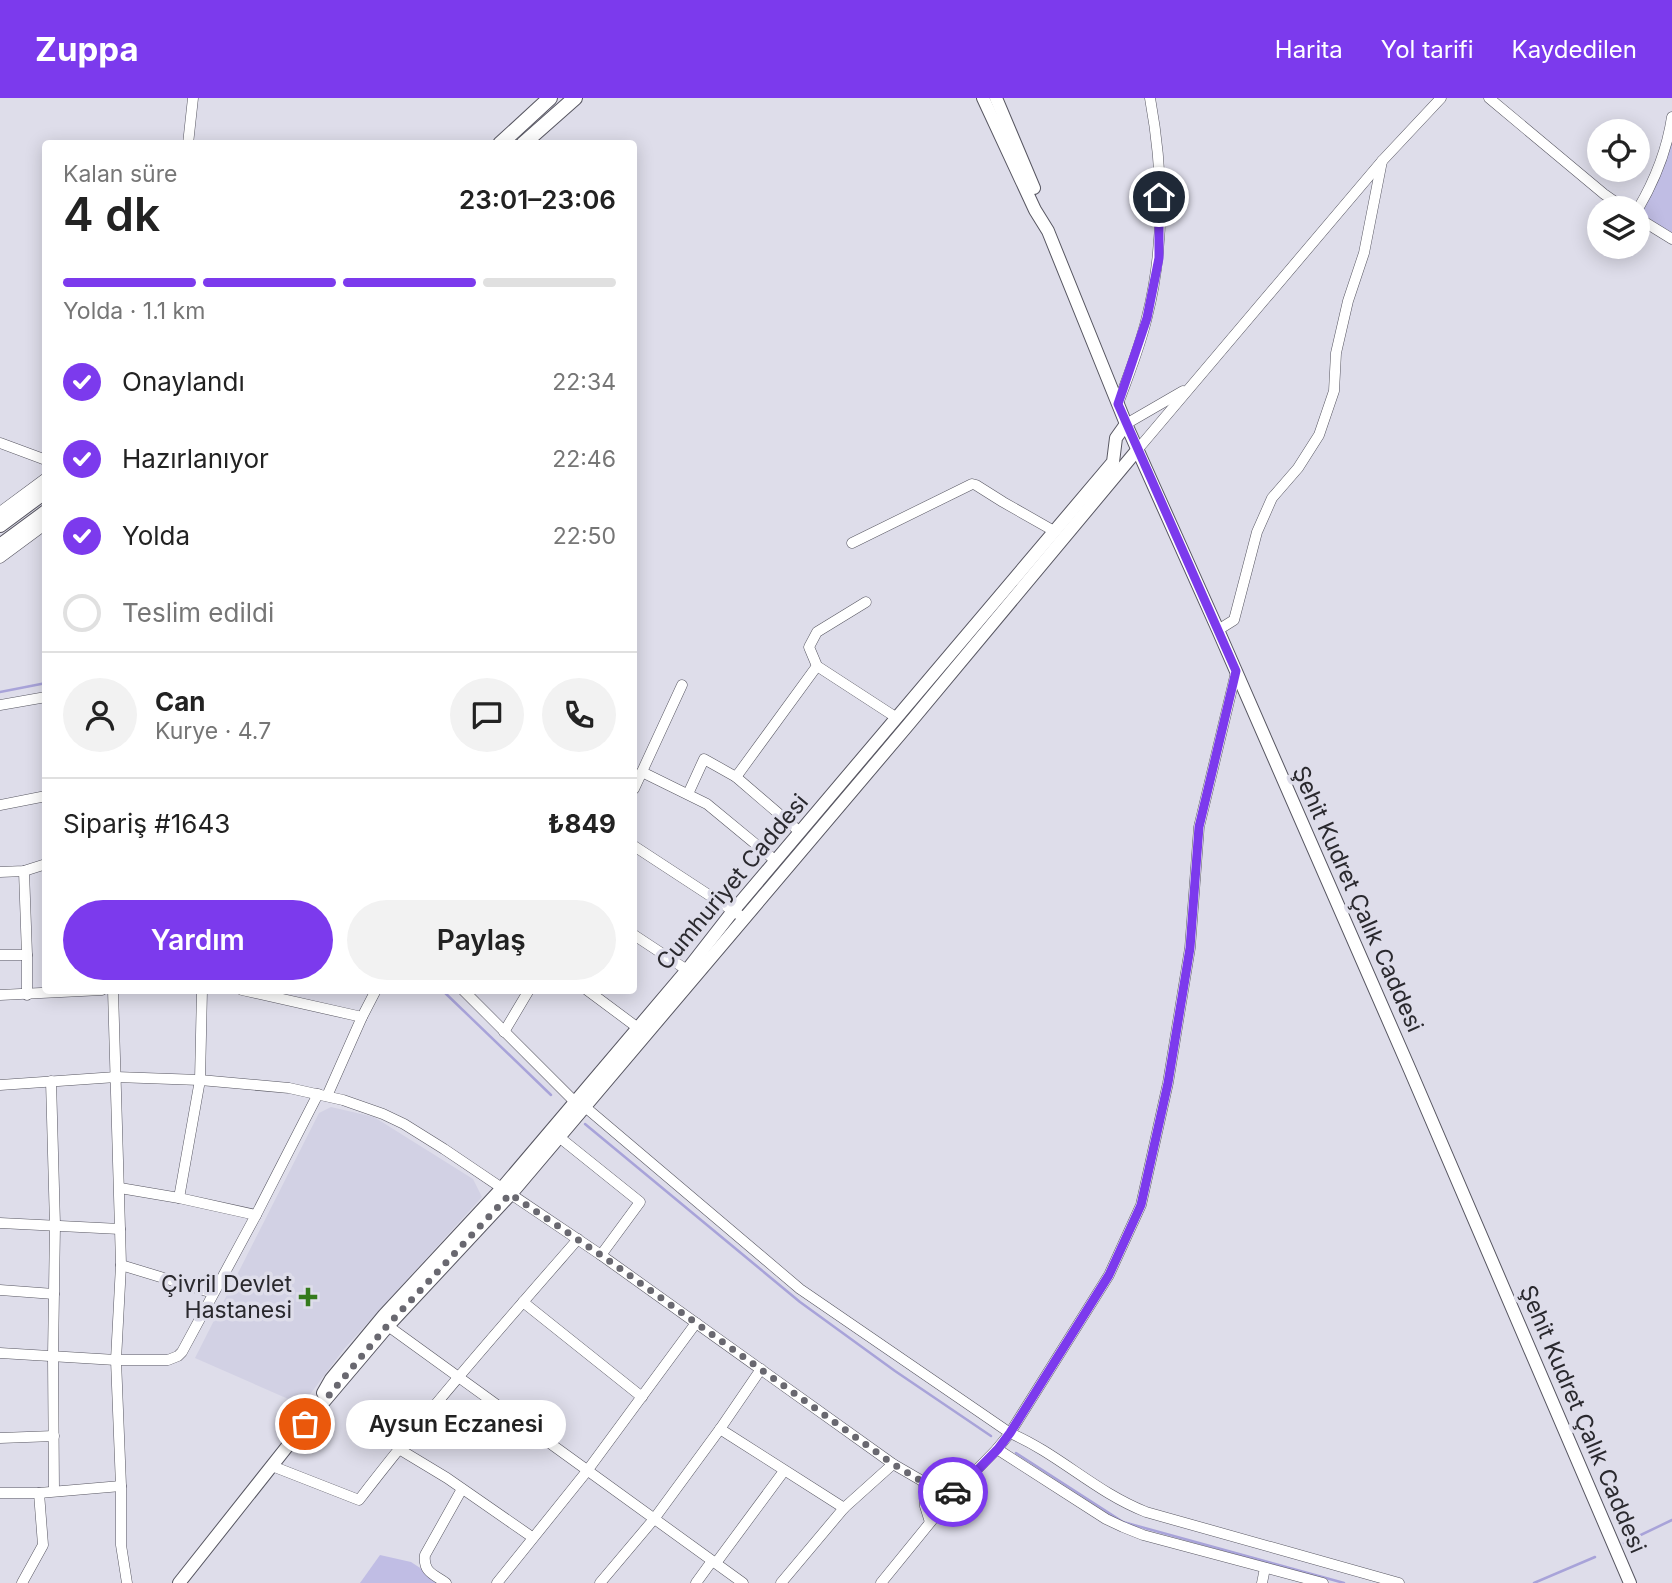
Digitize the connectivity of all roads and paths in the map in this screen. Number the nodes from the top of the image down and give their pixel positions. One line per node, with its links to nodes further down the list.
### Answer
1 (193, 98): 10 (street)
2 (550, 98): 11 (highway)
3 (575, 98): 12 (highway)
4 (983, 98): 17 (main road, Şehit Kudret Çalık Caddesi)
5 (996, 98): 17 (main road, Şehit Kudret Çalık Caddesi)
6 (1150, 98): 20 (street)
7 (1441, 98): 13 (street)
8 (1489, 98): 14 (street)
9 (1672, 117): 15 (street)
10 (188, 140)
11 (504, 140)
12 (528, 140)
13 (1382, 161): 19 (street); 36 (street)
14 (1607, 196)
15 (1644, 196)
16 (1650, 225): 18 (street)
17 (1048, 231): 20 (main road, Şehit Kudret Çalık Caddesi)
18 (1672, 239)
19 (1189, 387): 21 (street); 23 (street)
20 (1118, 404): 21 (main road, Şehit Kudret Çalık Caddesi)
21 (1126, 425): 23 (main road, Şehit Kudret Çalık Caddesi); 31 (main road, Cumhuriyet Caddesi)
22 (0, 443): 24 (street)
23 (1138, 449): 36 (main road, Şehit Kudret Çalık Caddesi); 55 (main road, Cumhuriyet Caddesi)
24 (42, 459)
25 (42, 481): 27 (street)
26 (42, 494): 29 (highway)
27 (0, 512)
28 (42, 515): 33 (highway)
29 (0, 525)
30 (42, 527): 34 (street)
31 (1054, 531): 32 (street); 42 (main road, Cumhuriyet Caddesi)
32 (852, 543)
33 (0, 546)
34 (0, 558)
35 (866, 602): 37 (street)
36 (1218, 630): 38 (main road, Şehit Kudret Çalık Caddesi)
37 (817, 666): 42 (street); 44 (street)
38 (1236, 671): 104 (street); 139 (main road, Şehit Kudret Çalık Caddesi)
39 (682, 685): 43 (street)
40 (42, 698): 41 (street)
41 (0, 705)
42 (897, 718): 49 (main road, Cumhuriyet Caddesi)
43 (642, 772): 45 (street); 46 (street)
44 (736, 777): 46 (street); 49 (street)
45 (637, 783)
46 (688, 794): 51 (street)
47 (42, 797): 48 (street)
48 (0, 805)
49 (800, 832): 51 (main road, Cumhuriyet Caddesi)
50 (637, 848): 55 (street)
51 (775, 861): 55 (main road, Cumhuriyet Caddesi)
52 (42, 864): 53 (street)
53 (24, 871): 54 (street); 58 (street)
54 (0, 873)
55 (738, 914): 59 (main road, Cumhuriyet Caddesi); 78 (main road, Cumhuriyet Caddesi)
56 (637, 937): 59 (street)
57 (0, 955): 58 (street)
58 (27, 955): 69 (street)
59 (687, 970): 71 (main road, Cumhuriyet Caddesi)
60 (42, 994): 69 (street)
61 (113, 994): 73 (street)
62 (202, 994): 74 (street)
63 (260, 994): 70 (street)
64 (374, 994): 70 (street)
65 (467, 994): 72 (street)
66 (526, 994): 72 (street)
67 (592, 994): 71 (street)
68 (0, 995): 69 (street)
69 (27, 995)
70 (362, 1017): 77 (street)
71 (638, 1028): 78 (main road, Cumhuriyet Caddesi)
72 (504, 1032): 78 (street)
73 (116, 1077): 74 (street); 75 (street); 80 (street)
74 (200, 1080): 77 (street); 82 (street)
75 (51, 1081): 76 (street); 85 (street)
76 (0, 1085)
77 (322, 1095): 81 (street); 83 (street)
78 (579, 1103): 79 (main road, Cumhuriyet Caddesi); 81 (main road, Cumhuriyet Caddesi); 104 (street)
79 (559, 1137): 81 (main road, Cumhuriyet Caddesi); 88 (street)
80 (120, 1188): 82 (street); 86 (street)
81 (506, 1191): 87 (street); 95 (main road, Cumhuriyet Caddesi); 102 (main road, Cumhuriyet Caddesi)
82 (179, 1198): 83 (street)
83 (256, 1215): 91 (street)
84 (0, 1223): 85 (street)
85 (55, 1225): 86 (street); 92 (street)
86 (120, 1229): 89 (street)
87 (578, 1240): 88 (street); 93 (street)
88 (601, 1255): 94 (street)
89 (121, 1265): 91 (street); 98 (street)
90 (0, 1290): 92 (street)
91 (213, 1293): 98 (street)
92 (54, 1294): 97 (street)
93 (523, 1301): 100 (street); 101 (street)
94 (696, 1323): 99 (street); 101 (street)
95 (387, 1326): 100 (street); 102 (main road, Cumhuriyet Caddesi)
96 (0, 1353): 97 (street)
97 (53, 1357): 98 (street); 105 (street)
98 (116, 1360): 114 (street)
99 (761, 1369): 103 (street); 109 (street)
100 (458, 1378): 107 (street); 111 (street)
101 (642, 1397): 111 (street)
102 (305, 1424): 110 (main road, Cumhuriyet Caddesi)
103 (720, 1429): 112 (street); 121 (street)
104 (1010, 1433): 108 (street); 138 (street)
105 (54, 1436): 106 (street); 116 (street)
106 (0, 1438)
107 (399, 1449): 110 (street); 115 (street)
108 (998, 1449): 117 (street); 125 (street)
109 (893, 1464): 113 (street); 120 (street)
110 (272, 1466): 128 (main road, Cumhuriyet Caddesi)
111 (587, 1471): 121 (street); 123 (street)
112 (784, 1471): 120 (street); 124 (street)
113 (923, 1482): 117 (street); 122 (street)
114 (121, 1486): 116 (street); 127 (street)
115 (462, 1489): 123 (street); 129 (street)
116 (54, 1491): 119 (street)
117 (956, 1492): 122 (street)
118 (0, 1493): 119 (street)
119 (39, 1493): 126 (street)
120 (844, 1508): 134 (street)
121 (654, 1519): 124 (street); 131 (street)
122 (930, 1522): 135 (street)
123 (532, 1538): 130 (street)
124 (714, 1562): 132 (street); 133 (street)
125 (1265, 1568): 136 (street); 137 (street)
126 (22, 1583)
127 (127, 1583)
128 (179, 1583)
129 (446, 1583)
130 (497, 1583)
131 (600, 1583)
132 (696, 1583)
133 (743, 1583)
134 (781, 1583)
135 (881, 1583)
136 (1262, 1583)
137 (1323, 1583)
138 (1399, 1583)
139 (1630, 1583)

